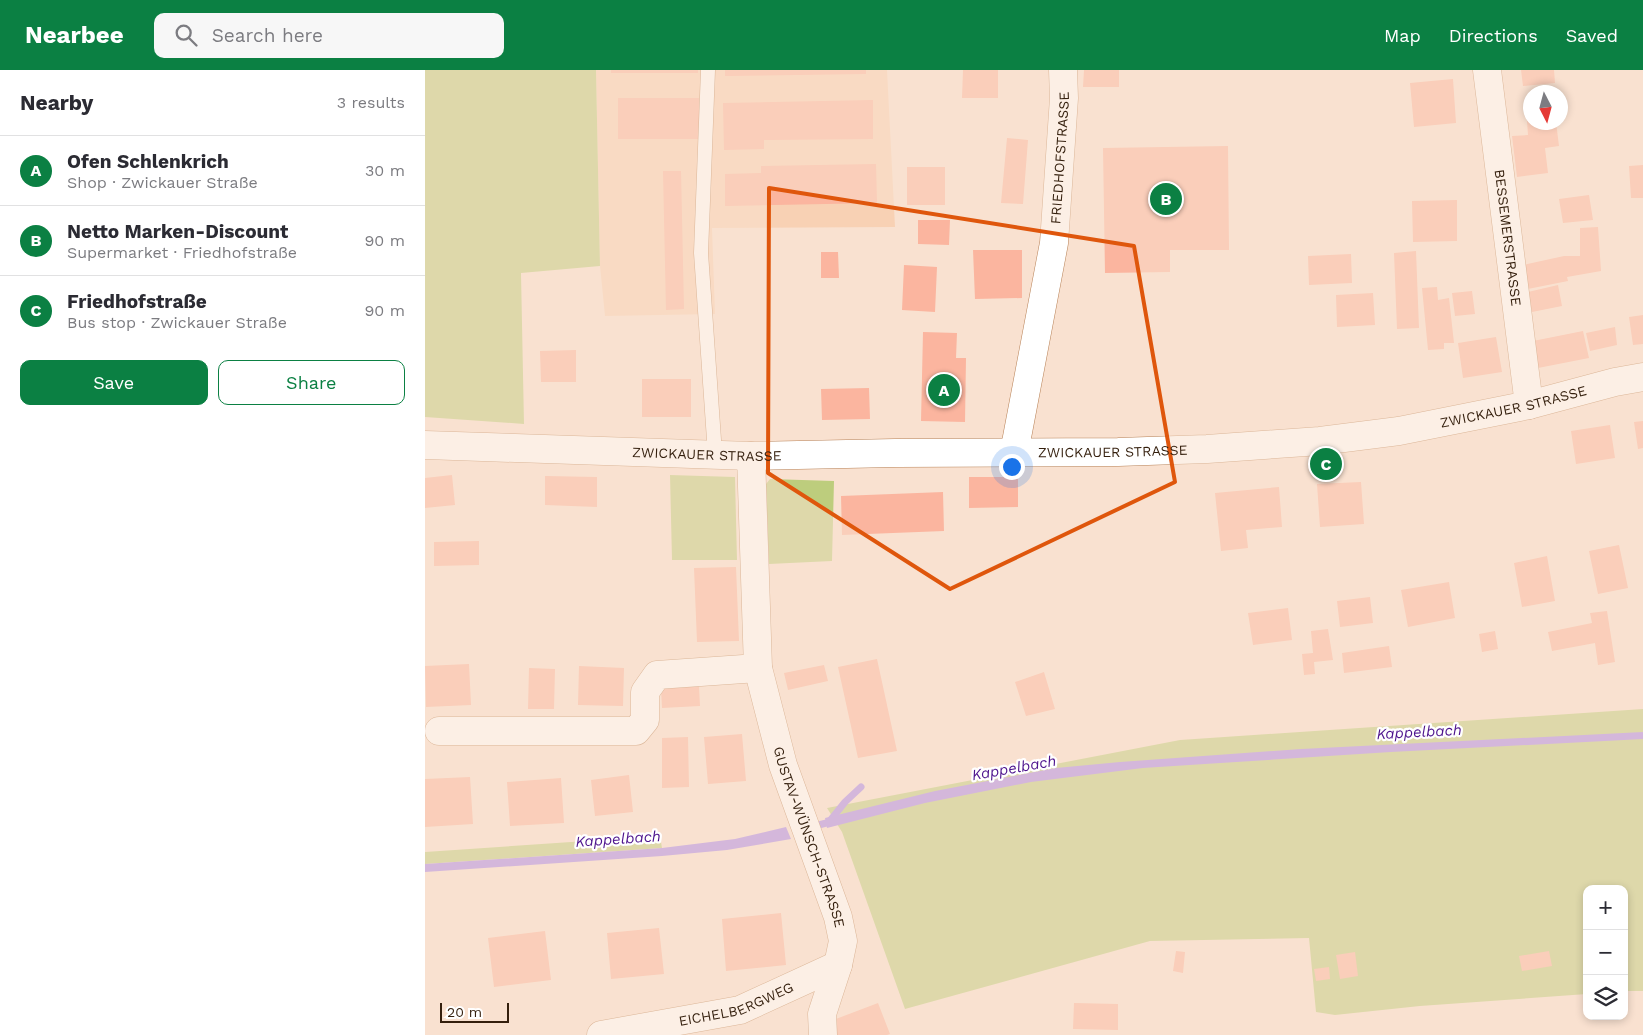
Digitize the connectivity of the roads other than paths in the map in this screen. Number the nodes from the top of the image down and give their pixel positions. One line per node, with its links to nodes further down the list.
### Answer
1 (708, 70): 8 (lane)
2 (1063, 70): 7 (street, FRIEDHOFSTRASSE)
3 (1487, 70): 5 (street, BESSEMERSTRASSE)
4 (1643, 377): 5 (street, ZWICKAUER STRASSE)
5 (1529, 405): 7 (street, ZWICKAUER STRASSE)
6 (425, 445): 8 (street, ZWICKAUER STRASSE)
7 (1014, 453): 9 (street, ZWICKAUER STRASSE)
8 (715, 454): 9 (street, ZWICKAUER STRASSE)
9 (751, 456): 10 (street, GUSTAV-WÜNSCH-STRASSE)
10 (758, 668): 11 (street); 12 (street, GUSTAV-WÜNSCH-STRASSE)
11 (439, 731)
12 (838, 965): 13 (street, EICHELBERGWEG); 14 (street, GUSTAV-WÜNSCH-STRASSE)
13 (601, 1035)
14 (823, 1035)

